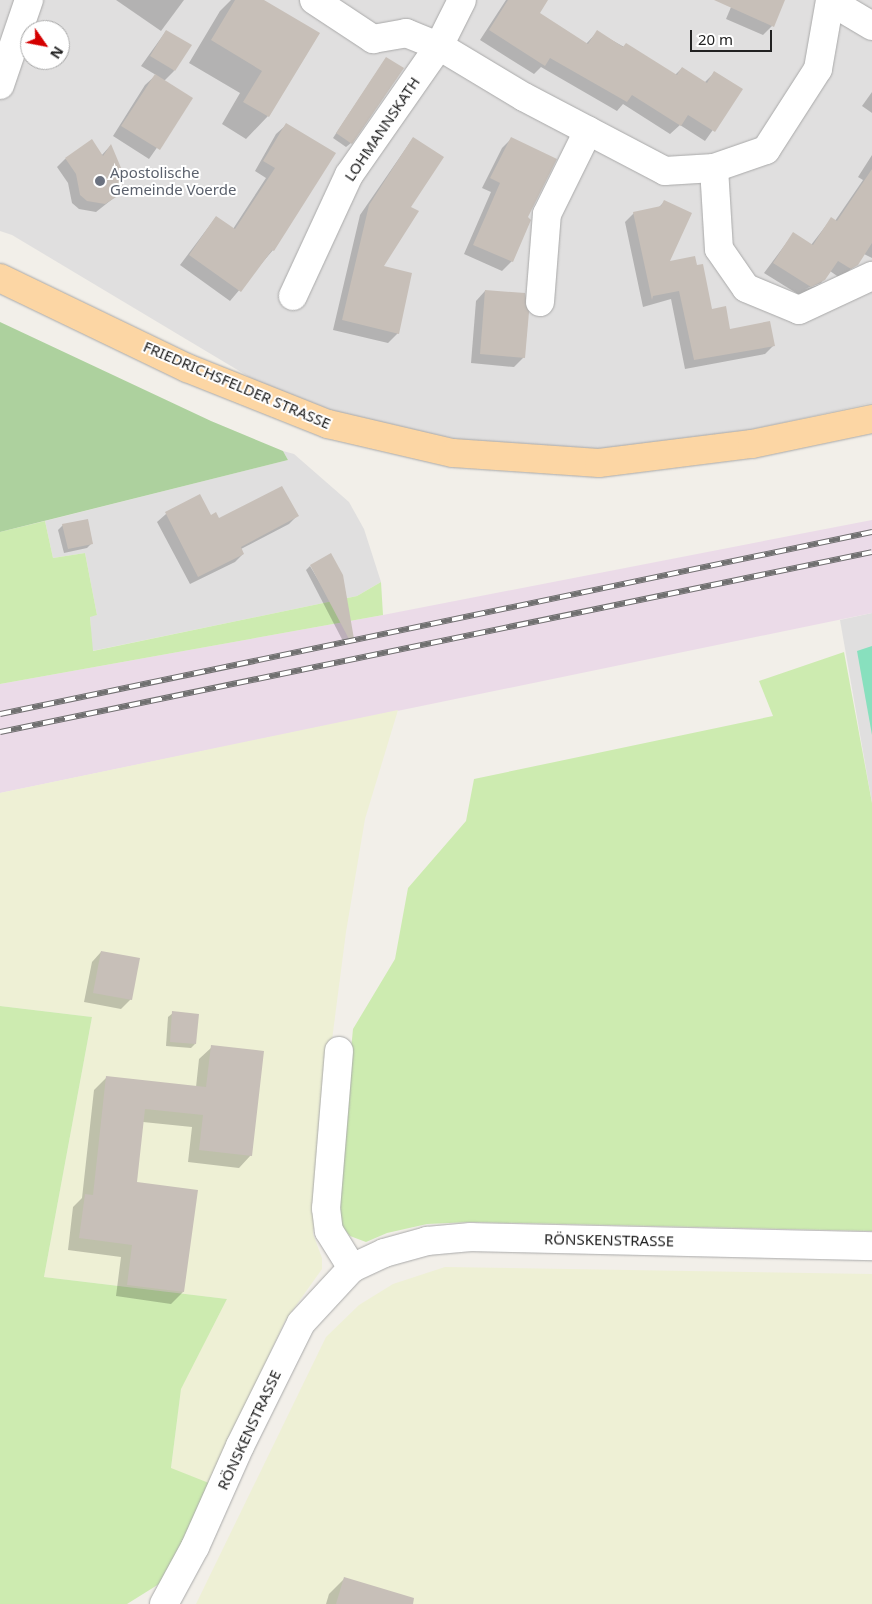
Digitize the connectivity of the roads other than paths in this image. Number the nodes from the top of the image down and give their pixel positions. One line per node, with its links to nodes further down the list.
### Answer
1 (29, 0): 7 (street)
2 (314, 0): 6 (street)
3 (462, 0): 6 (street, LOHMANNSKATH)
4 (830, 1): 5 (street); 9 (street)
5 (872, 26)
6 (439, 46): 8 (street); 12 (street, LOHMANNSKATH)
7 (0, 84)
8 (588, 130): 9 (street); 13 (street)
9 (714, 168): 10 (street)
10 (872, 276)
11 (0, 278): 14 (main road, FRIEDRICHSFELDER STRASSE)
12 (293, 296)
13 (540, 302)
14 (872, 419)
15 (339, 1051): 17 (street)
16 (872, 1246): 17 (street, RÖNSKENSTRASSE)
17 (352, 1268): 18 (street, RÖNSKENSTRASSE)
18 (164, 1604)

